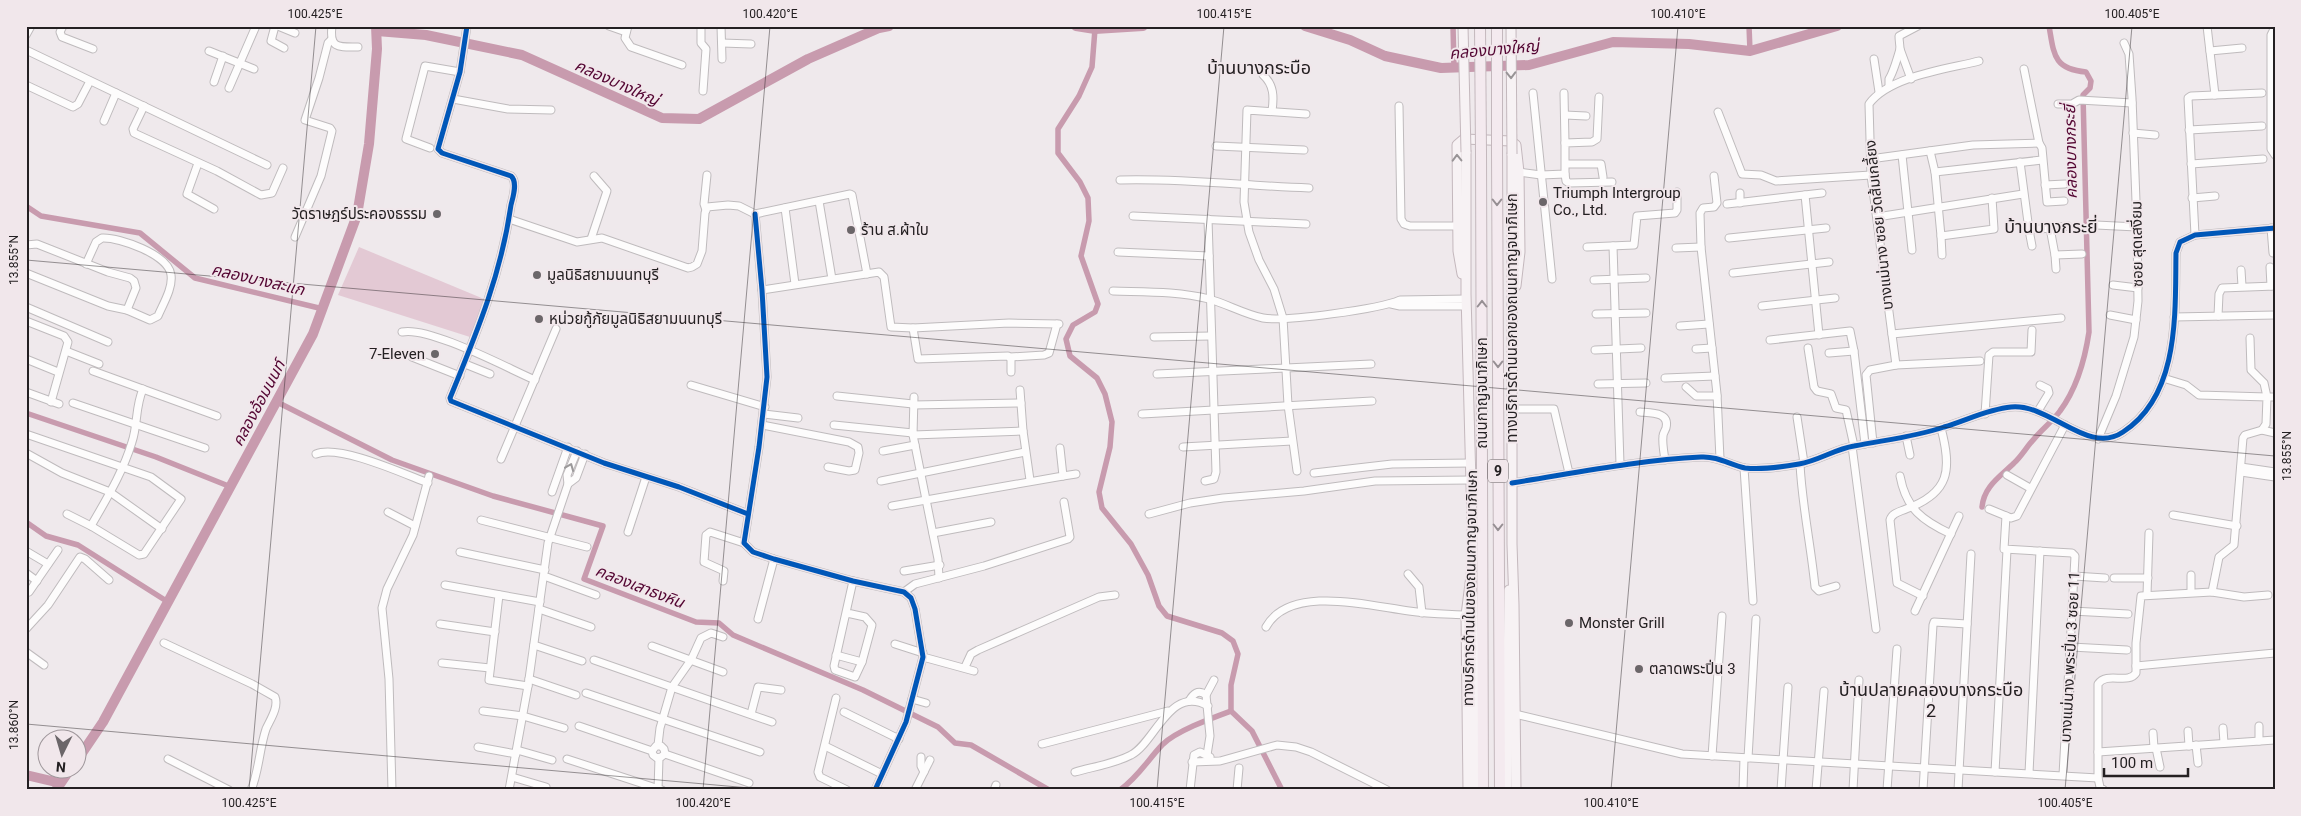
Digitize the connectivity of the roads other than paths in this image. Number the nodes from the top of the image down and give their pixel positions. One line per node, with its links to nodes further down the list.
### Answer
1 (31, 26): 19 (street)
2 (63, 26): 27 (street)
3 (256, 26): 36 (street)
4 (276, 26): 18 (street); 24 (street)
5 (332, 26): 20 (street)
6 (467, 26): 40 (street)
7 (609, 26): 17 (street)
8 (701, 26): 48 (street)
9 (721, 26): 21 (street)
10 (1464, 26): 181 (main road, ทางบริการด้านในของถนนกาญจนาภิเษก, bridge)
11 (1480, 26): 517 (highway, ถนนกาญจนาภิเษก / 9, one-way to 11, bridge)
12 (1496, 26): 518 (highway, ถนนกาญจนาภิเษก / 9, one-way to 518, bridge)
13 (1511, 26): 185 (main road, ทางบริการด้านนอกของถนนกาญจนาภิเษก, one-way to 185, bridge)
14 (1918, 26): 28 (street)
15 (2207, 26): 31 (street)
16 (2275, 27): 81 (street)
17 (627, 29): 37 (street)
18 (295, 33)
19 (26, 35)
20 (331, 40): 25 (street); 142 (street)
21 (722, 43): 23 (street); 34 (street)
22 (2124, 43): 57 (street, ซอย สุดเสงี่ยม)
23 (751, 44)
24 (284, 48)
25 (358, 48)
26 (2242, 48): 31 (street)
27 (93, 49)
28 (1900, 49): 42 (street); 46 (street)
29 (26, 50): 43 (street)
30 (209, 51): 32 (street)
31 (2210, 51): 54 (street)
32 (223, 56): 36 (street); 44 (street)
33 (1874, 58): 49 (street)
34 (722, 59)
35 (1979, 61): 42 (street)
36 (239, 63): 38 (street); 47 (street)
37 (682, 65)
38 (254, 69)
39 (2024, 69): 72 (street)
40 (460, 72): 56 (street); 75 (street)
41 (1264, 75): 62 (street)
42 (1911, 79): 46 (street)
43 (90, 81): 45 (street); 50 (street)
44 (214, 82)
45 (26, 85)
46 (1889, 87): 49 (street)
47 (230, 88)
48 (703, 91)
49 (1879, 92): 82 (street, บางแม่นาง ซอย วัดส้มเกลี้ยง)
50 (116, 93): 59 (street); 67 (street)
51 (1533, 93): 95 (street)
52 (1564, 93): 65 (street)
53 (2262, 93): 54 (street)
54 (2215, 95): 69 (street)
55 (1599, 97): 73 (street)
56 (453, 99): 61 (street); 127 (street)
57 (2132, 103): 58 (street); 70 (street, ซอย สุดเสงี่ยม)
58 (2058, 104)
59 (144, 106): 79 (street); 88 (street)
60 (1399, 106): 132 (street)
61 (551, 110)
62 (1272, 111): 64 (street); 76 (street)
63 (1718, 112): 96 (street)
64 (1306, 114)
65 (1565, 115): 66 (street); 73 (street)
66 (1586, 116)
67 (104, 120)
68 (2262, 126): 69 (street)
69 (2189, 130): 87 (street)
70 (2133, 133): 71 (street); 134 (street, ซอย สุดเสงี่ยม)
71 (2155, 134)
72 (2039, 143): 78 (street); 84 (street)
73 (1565, 144): 86 (street)
74 (1216, 146): 76 (street)
75 (430, 148)
76 (1246, 149): 77 (street); 105 (street)
77 (1304, 150)
78 (1930, 151): 80 (street); 92 (street)
79 (176, 154): 89 (street); 100 (street)
80 (1902, 155): 82 (street); 124 (street)
81 (2275, 155)
82 (1870, 159): 96 (street, บางแม่นาง ซอย วัดส้มเกลี้ยง)
83 (2263, 159): 87 (street)
84 (2042, 160): 85 (street); 103 (street)
85 (2020, 162): 92 (street); 110 (street)
86 (1566, 164): 93 (street); 99 (street)
87 (2191, 164): 114 (street)
88 (267, 165)
89 (197, 166): 100 (street); 121 (street)
90 (283, 168): 100 (street)
91 (1519, 172): 95 (street); 132 (main road, one-way to 91); 185 (main road)
92 (1936, 172): 119 (street)
93 (1565, 174): 95 (street); 102 (street)
94 (707, 175): 122 (street)
95 (1541, 175): 169 (street)
96 (1871, 175): 126 (street, บางแม่นาง ซอย วัดส้มเกลี้ยง)
97 (594, 176): 144 (street)
98 (1714, 176): 149 (street)
99 (1603, 177)
100 (227, 178)
101 (1120, 180): 105 (street)
102 (1612, 182)
103 (2045, 184): 104 (street); 116 (street)
104 (2065, 184)
105 (1243, 186): 106 (street); 129 (street)
106 (1309, 188)
107 (1677, 192): 146 (street)
108 (1740, 193): 117 (street)
109 (1822, 193): 111 (street)
110 (2024, 194): 113 (street); 139 (street)
111 (1805, 195): 117 (street); 138 (street)
112 (2215, 196): 114 (street)
113 (1992, 198): 119 (street); 141 (street)
114 (2192, 198): 140 (street)
115 (819, 201): 120 (street); 166 (street); 168 (street)
116 (2064, 201)
117 (1740, 203): 118 (street)
118 (1727, 204)
119 (1938, 206): 124 (street); 141 (street)
120 (785, 208): 123 (street); 172 (street)
121 (214, 209)
122 (706, 210): 123 (street); 144 (street)
123 (755, 214): 177 (street)
124 (1908, 214): 126 (street); 151 (street)
125 (1133, 216): 128 (street)
126 (1877, 217): 204 (street, บางแม่นาง ซอย วัดส้มเกลี้ยง)
127 (509, 219): 144 (street); 218 (street)
128 (1208, 219): 129 (street); 157 (street)
129 (1248, 223): 130 (street); 194 (street)
130 (1306, 224)
131 (2096, 225): 134 (street)
132 (1458, 226): 181 (main road)
133 (2068, 226): 136 (street)
134 (2137, 227): 176 (street, ซอย สุดเสงี่ยม)
135 (1826, 228): 138 (street)
136 (2050, 228): 139 (street); 156 (street)
137 (2273, 228): 140 (street); 153 (street)
138 (1809, 230): 143 (street); 160 (street)
139 (2029, 230): 147 (street)
140 (2195, 235): 193 (street)
141 (1941, 236): 155 (street)
142 (295, 238)
143 (1729, 238)
144 (591, 239)
145 (27, 246): 159 (street)
146 (1614, 246): 148 (street); 170 (street)
147 (2032, 246)
148 (1587, 247)
149 (1702, 247): 150 (street); 198 (street)
150 (1676, 248)
151 (1912, 250)
152 (1118, 252): 157 (street)
153 (2273, 253)
154 (2082, 254): 156 (street)
155 (1942, 255)
156 (2055, 255): 162 (street)
157 (1210, 256): 180 (street)
158 (1829, 262): 160 (street)
159 (86, 264): 186 (street); 186 (street)
160 (1813, 264): 165 (street); 182 (street)
161 (2270, 267): 175 (street)
162 (2056, 269)
163 (2242, 270): 174 (street)
164 (26, 273): 186 (street)
165 (1733, 273)
166 (867, 274): 168 (street); 200 (street)
167 (1646, 278): 170 (street)
168 (832, 279): 172 (street)
169 (1552, 279)
170 (1615, 279): 171 (street); 189 (street)
171 (1594, 280)
172 (795, 284): 177 (street)
173 (2113, 285): 176 (street)
174 (2242, 286): 175 (street); 192 (street)
175 (2273, 286)
176 (2138, 288): 197 (street, ซอย สุดเสงี่ยม)
177 (762, 290): 262 (street)
178 (1113, 291): 180 (street)
179 (1834, 298): 182 (street)
180 (1211, 300): 194 (street); 207 (street)
181 (1466, 300): 194 (street); 302 (main road, ทางบริการด้านในของถนนกาญจนาภิเษก)
182 (1816, 300): 183 (street); 205 (street)
183 (1762, 306)
184 (26, 307): 210 (street)
185 (1512, 307): 261 (main road, ทางบริการด้านนอกของถนนกาญจนาภิเษก)
186 (127, 310)
187 (1646, 313): 189 (street)
188 (1596, 314): 189 (street)
189 (1616, 314): 214 (street)
190 (2110, 315): 197 (street)
191 (2275, 315): 192 (street)
192 (2218, 316): 193 (street)
193 (2174, 317): 239 (street)
194 (1283, 318): 229 (street)
195 (2061, 318): 204 (street)
196 (26, 320): 217 (street)
197 (2136, 320): 282 (street, ซอย สุดเสงี่ยม)
198 (1709, 324): 199 (street); 212 (street)
199 (1680, 326)
200 (913, 328): 222 (street); 222 (street)
201 (556, 329): 240 (street)
202 (2032, 330): 266 (street)
203 (402, 332): 218 (street)
204 (1892, 334): 228 (street, บางแม่นาง ซอย วัดส้มเกลี้ยง)
205 (1819, 335): 209 (street); 219 (street)
206 (1154, 336): 207 (street)
207 (1211, 336): 233 (street)
208 (2250, 338): 252 (street)
209 (1770, 340)
210 (108, 342)
211 (1641, 348): 214 (street)
212 (1712, 348): 215 (street); 237 (street)
213 (1808, 348): 287 (street)
214 (1616, 349): 216 (street); 243 (street)
215 (1696, 349)
216 (1595, 350)
217 (66, 351): 225 (street); 231 (street)
218 (471, 351): 226 (street); 240 (street)
219 (1854, 351): 220 (street); 284 (street)
220 (1829, 353)
221 (412, 357): 236 (street)
222 (1010, 357): 232 (street)
223 (26, 358): 231 (street)
224 (1980, 361): 228 (street)
225 (99, 364)
226 (465, 364): 234 (street); 236 (street)
227 (1371, 364): 229 (street)
228 (1896, 365): 284 (street)
229 (1287, 368): 233 (street); 259 (street)
230 (93, 371): 247 (street)
231 (58, 372): 254 (street)
232 (1011, 372)
233 (1213, 372): 235 (street); 260 (street)
234 (490, 374)
235 (1157, 374)
236 (460, 376): 274 (street)
237 (1715, 376): 238 (street); 251 (street)
238 (1665, 378)
239 (2163, 378): 252 (street); 282 (street)
240 (535, 380): 274 (street)
241 (1646, 383): 243 (street)
242 (1598, 384): 243 (street)
243 (1618, 384): 303 (street)
244 (691, 385): 262 (street)
245 (2040, 385): 263 (street)
246 (1686, 387): 251 (street)
247 (143, 390): 267 (street); 271 (street)
248 (1020, 390): 257 (street)
249 (26, 392): 254 (street)
250 (838, 396): 255 (street)
251 (1717, 396): 300 (street)
252 (2271, 397): 276 (street)
253 (1372, 401): 259 (street)
254 (51, 402): 258 (street)
255 (913, 402): 257 (street); 280 (street)
256 (73, 403): 271 (street)
257 (1021, 403): 277 (street)
258 (59, 404)
259 (1288, 405): 260 (street); 283 (street)
260 (1215, 408): 265 (street); 286 (street)
261 (1512, 409): 313 (street); 324 (main road, ทางบริการด้านนอกของถนนกาญจนาภิเษก)
262 (764, 410): 269 (street); 272 (street)
263 (2038, 411): 266 (street); 270 (street)
264 (1640, 412): 301 (street)
265 (1142, 414)
266 (1985, 414): 275 (street)
267 (217, 416)
268 (1797, 417): 304 (street)
269 (798, 418)
270 (2062, 423): 282 (street); 326 (street)
271 (136, 424): 290 (street); 305 (street)
272 (762, 425): 306 (street); 336 (street)
273 (834, 425): 280 (street)
274 (516, 426): 288 (street); 299 (street)
275 (1941, 428): 281 (street); 332 (street)
276 (2262, 430): 278 (street); 308 (street)
277 (1022, 432): 280 (street); 294 (street)
278 (2275, 433)
279 (26, 434): 305 (street)
280 (913, 434): 285 (street)
281 (1906, 436): 284 (street); 298 (street)
282 (2098, 439)
283 (1292, 441): 286 (street); 310 (street)
284 (1869, 444): 287 (street)
285 (915, 445): 292 (street); 309 (street)
286 (1216, 445): 289 (street); 323 (street)
287 (1853, 446): 304 (street); 407 (street)
288 (568, 447): 293 (street); 328 (street)
289 (1182, 447)
290 (206, 448)
291 (1060, 448): 316 (street)
292 (883, 450)
293 (577, 451): 297 (street); 325 (street, one-way to 293)
294 (1025, 452): 309 (street); 320 (street)
295 (26, 453): 327 (street)
296 (316, 454): 344 (street)
297 (586, 454): 318 (street); 325 (street)
298 (1910, 455)
299 (501, 459)
300 (1720, 459): 301 (street); 307 (street)
301 (1665, 460): 303 (street)
302 (1471, 463): 312 (street); 321 (main road, ทางบริการด้านในของถนนกาญจนาภิเษก)
303 (1620, 464): 313 (street)
304 (1802, 464): 307 (street); 380 (street)
305 (124, 466): 327 (street); 346 (street)
306 (828, 467)
307 (1744, 468): 391 (street)
308 (2241, 469): 311 (street); 319 (street); 345 (street)
309 (921, 472): 322 (street); 329 (street)
310 (1297, 472)
311 (2275, 472)
312 (1314, 473)
313 (1569, 473): 324 (street)
314 (1076, 474): 316 (street)
315 (2007, 475): 326 (street)
316 (1063, 476): 320 (street)
317 (1900, 476): 332 (street)
318 (646, 477): 336 (street); 347 (street)
319 (2275, 477)
320 (1030, 480): 329 (street)
321 (1471, 480): 337 (street); 362 (main road, ทางบริการด้านในของถนนกาญจนาภิเษก)
322 (881, 481)
323 (1205, 482)
324 (1512, 483): 353 (main road, ทางบริการด้านนอกของถนนกาญจนาภิเษก)
325 (568, 484): 351 (street)
326 (2030, 488): 340 (street)
327 (110, 492): 343 (street); 346 (street)
328 (552, 492)
329 (927, 500): 331 (street); 348 (street)
330 (1064, 502): 371 (street)
331 (892, 506)
332 (1913, 507): 350 (street); 390 (street)
333 (1989, 509): 340 (street)
334 (388, 512): 344 (street)
335 (67, 514): 343 (street)
336 (748, 514): 352 (street)
337 (1150, 514)
338 (2173, 515): 345 (street)
339 (1959, 516): 350 (street)
340 (2006, 516): 357 (street)
341 (481, 520): 351 (street)
342 (991, 522): 348 (street)
343 (91, 526): 346 (street)
344 (416, 526): 507 (street)
345 (2237, 526): 384 (street)
346 (162, 529)
347 (628, 532)
348 (933, 533): 363 (street)
349 (2149, 533): 374 (street)
350 (1951, 534): 390 (street)
351 (550, 537): 354 (street); 367 (street)
352 (744, 543): 361 (street); 377 (street)
353 (1512, 544): 451 (main road, ทางบริการด้านนอกของถนนกาญจนาภิเษก); 519 (main road)
354 (587, 547)
355 (26, 550): 364 (street)
356 (58, 550): 364 (street)
357 (2006, 550): 358 (street, บางแม่นาง พระปิ่น 3 ซอย 11); 496 (street)
358 (2040, 551): 370 (street, บางแม่นาง พระปิ่น 3 ซอย 11); 497 (street)
359 (460, 552): 367 (street)
360 (1971, 554): 403 (street)
361 (774, 559): 378 (street); 400 (street)
362 (1473, 560): 398 (main road, ทางบริการด้านในของถนนกาญจนาภิเษก); 516 (main road)
363 (939, 563): 365 (street); 371 (street)
364 (48, 564): 376 (street)
365 (904, 571)
366 (26, 573): 376 (street)
367 (544, 573): 387 (street); 392 (street)
368 (1408, 574): 396 (street)
369 (2191, 575): 383 (street)
370 (2074, 576): 372 (street); 394 (street, บางแม่นาง พระปิ่น 3 ซอย 11)
371 (942, 577): 382 (street)
372 (2105, 578)
373 (2114, 578): 374 (street)
374 (2148, 578): 385 (street)
375 (109, 580): 406 (street)
376 (37, 581): 381 (street)
377 (723, 581)
378 (853, 581): 382 (street); 395 (street)
379 (445, 585): 386 (street)
380 (1836, 586)
381 (29, 592)
382 (904, 592): 420 (street)
383 (2191, 592): 384 (street); 385 (street)
384 (2212, 592): 389 (street)
385 (2147, 594): 427 (street)
386 (499, 595): 392 (street); 408 (street)
387 (596, 595)
388 (1115, 595): 428 (street)
389 (2268, 595)
390 (1923, 596): 393 (street)
391 (1754, 600)
392 (540, 606): 404 (street); 412 (street)
393 (1915, 611)
394 (2072, 611): 397 (street); 414 (street, บางแม่นาง พระปิ่น 3 ซอย 11)
395 (846, 613): 419 (street); 424 (street)
396 (1422, 613): 398 (street); 405 (street)
397 (2128, 614)
398 (1466, 615): 515 (main road, ทางบริการด้านในของถนนกาญจนาภิเษก)
399 (1722, 616): 476 (street)
400 (758, 619)
401 (1756, 619): 478 (street)
402 (440, 624): 408 (street)
403 (1967, 624): 492 (street); 493 (street)
404 (591, 627)
405 (1266, 627)
406 (26, 629)
407 (1876, 629)
408 (495, 632): 429 (street)
409 (723, 637): 422 (street)
410 (164, 643): 506 (street)
411 (895, 644): 420 (street)
412 (534, 645): 423 (street); 434 (street)
413 (652, 646): 422 (street)
414 (2071, 647): 416 (street); 499 (street, บางแม่นาง พระปิ่น 3 ซอย 11)
415 (1897, 649): 489 (street)
416 (2127, 650)
417 (26, 652): 426 (street)
418 (2275, 653): 427 (street)
419 (836, 655): 424 (street); 424 (street)
420 (922, 655): 428 (street); 443 (street)
421 (594, 660): 436 (street)
422 (691, 660): 431 (street); 436 (street)
423 (582, 661)
424 (862, 662)
425 (442, 663): 429 (street)
426 (44, 665)
427 (2136, 666): 473 (street)
428 (965, 667): 430 (street)
429 (490, 668): 434 (street)
430 (974, 671)
431 (723, 672)
432 (1214, 680): 441 (street)
433 (1859, 680): 488 (street)
434 (529, 682): 440 (street); 452 (street)
435 (1788, 686): 483 (street)
436 (672, 687): 450 (street); 453 (street)
437 (781, 690): 450 (street)
438 (1824, 691): 486 (street)
439 (586, 693): 453 (street)
440 (576, 695)
441 (1206, 695): 444 (street); 446 (street)
442 (836, 698): 509 (street)
443 (911, 702): 445 (street); 461 (street)
444 (1189, 702): 446 (street); 448 (street)
445 (926, 703)
446 (1208, 709): 474 (street)
447 (483, 711): 452 (street)
448 (1168, 711): 465 (street); 495 (street)
449 (844, 712): 461 (street)
450 (751, 714): 454 (street)
451 (1515, 714): 476 (street); 520 (main road, ทางบริการด้านนอกของถนนกาญจนาภิเษก)
452 (523, 716): 457 (street); 471 (street)
453 (663, 718): 469 (street); 472 (street)
454 (772, 722)
455 (579, 726): 469 (street)
456 (2259, 726): 463 (street)
457 (564, 728)
458 (2223, 728): 464 (street)
459 (2188, 731): 467 (street)
460 (2154, 733): 470 (street)
461 (899, 739): 498 (street)
462 (2275, 740): 463 (street)
463 (2259, 741): 464 (street)
464 (2224, 743): 467 (street)
465 (1042, 744)
466 (828, 746): 498 (street)
467 (2192, 746): 470 (street); 487 (street)
468 (478, 747): 471 (street)
469 (655, 748): 475 (street); 475 (street)
470 (2155, 748): 473 (street); 490 (street)
471 (517, 752): 481 (street); 500 (street)
472 (760, 752)
473 (2098, 752): 501 (street)
474 (1207, 754): 484 (street); 485 (street)
475 (662, 756): 502 (street); 504 (street)
476 (1712, 756): 478 (street)
477 (921, 757): 494 (street)
478 (1746, 758): 483 (street); 521 (street)
479 (168, 759): 505 (street)
480 (567, 759): 504 (street)
481 (552, 760)
482 (930, 760): 494 (street)
483 (1783, 760): 486 (street); 522 (street)
484 (1220, 761): 485 (street); 514 (street)
485 (1192, 762): 512 (street)
486 (1819, 762): 488 (street); 523 (street)
487 (2198, 764)
488 (1855, 765): 489 (street); 524 (street)
489 (1889, 767): 492 (street); 525 (street)
490 (2160, 767)
491 (1238, 768): 513 (street)
492 (1924, 769): 493 (street); 526 (street)
493 (1959, 771): 496 (street); 527 (street)
494 (924, 772): 511 (street)
495 (1075, 772)
496 (1995, 772): 497 (street)
497 (2029, 773): 499 (street)
498 (882, 774): 510 (street)
499 (2063, 775): 501 (street)
500 (512, 777): 503 (street); 508 (street)
501 (2098, 778): 528 (street)
502 (749, 783)
503 (546, 787)
504 (659, 789)
505 (229, 790)
506 (251, 790)
507 (392, 790)
508 (510, 790)
509 (847, 790)
510 (875, 790)
511 (915, 790)
512 (1190, 790)
513 (1237, 790)
514 (1387, 790)
515 (1468, 790)
516 (1475, 790)
517 (1484, 790)
518 (1500, 790)
519 (1507, 790)
520 (1516, 790)
521 (1742, 790)
522 (1781, 790)
523 (1816, 790)
524 (1853, 790)
525 (1887, 790)
526 (1923, 790)
527 (1958, 790)
528 (2104, 790)

